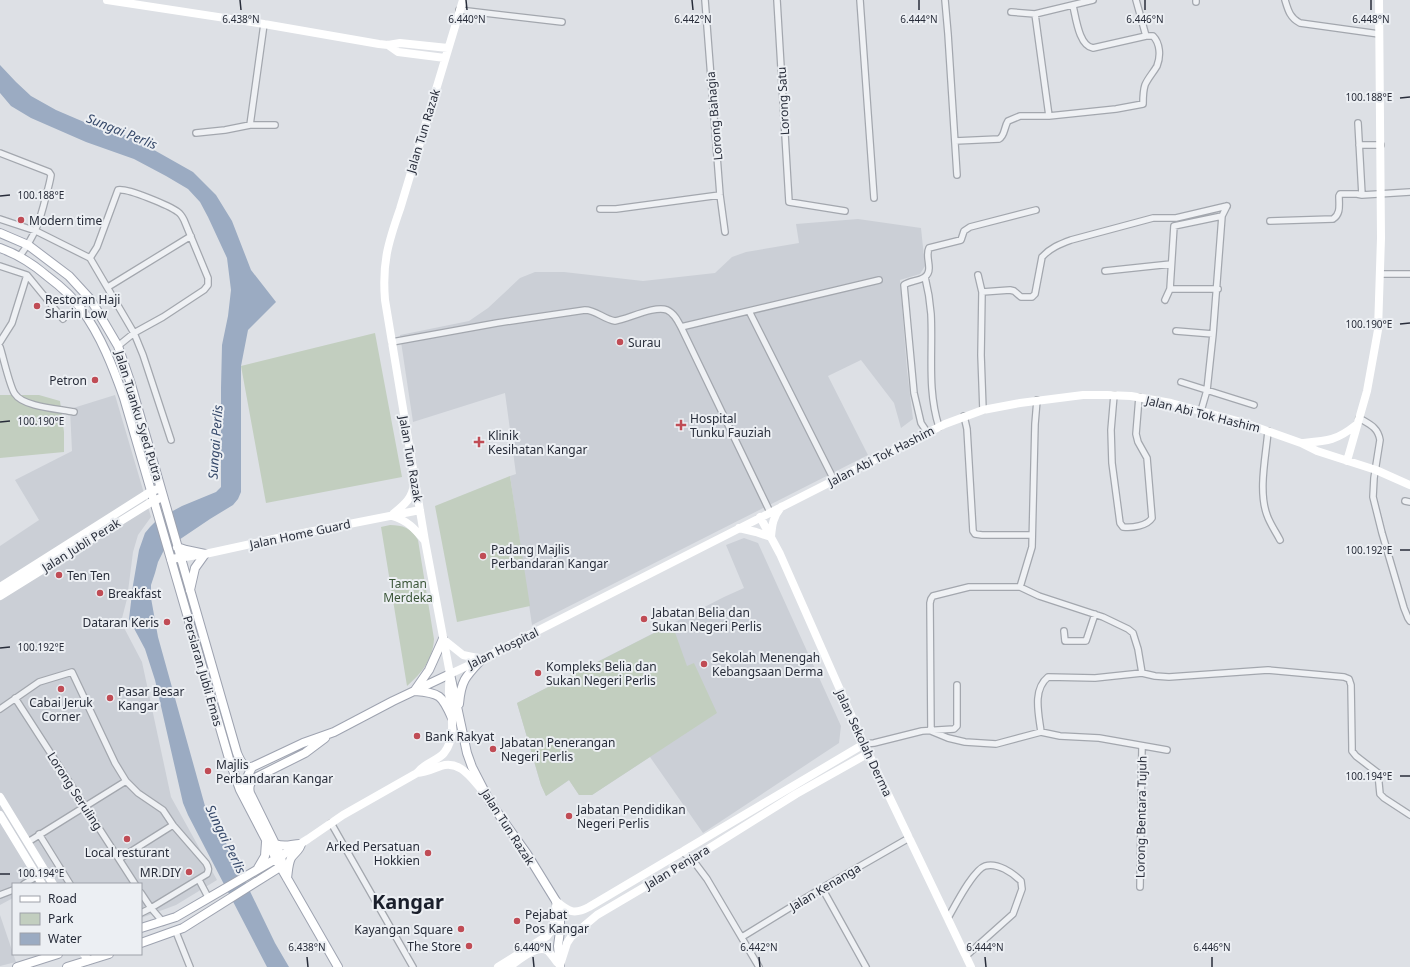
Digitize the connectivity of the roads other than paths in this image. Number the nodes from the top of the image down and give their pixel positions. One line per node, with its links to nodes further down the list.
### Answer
1 (107, 0): 16 (main road)
2 (463, 0): 12 (main road, Jalan Tun Razak)
3 (705, 0): 34 (street, Lorong Bahagia)
4 (777, 0): 39 (street, Lorong Satu)
5 (860, 0): 36 (street)
6 (945, 0): 27 (street)
7 (1092, 0): 11 (street)
8 (1136, 0): 18 (street)
9 (1285, 0): 17 (street)
10 (1379, 0): 17 (main road)
11 (1073, 6): 14 (street); 18 (street)
12 (459, 10): 15 (street); 20 (main road, Jalan Tun Razak)
13 (1011, 12): 14 (street)
14 (1035, 14): 22 (street)
15 (562, 22)
16 (264, 24): 19 (main road); 24 (street)
17 (1379, 34): 29 (main road)
18 (1146, 36): 22 (street)
19 (388, 45): 20 (main road); 21 (main road)
20 (448, 48): 21 (main road, Jalan Tun Razak)
21 (445, 58): 72 (main road, Jalan Tun Razak)
22 (1049, 116): 27 (street)
23 (1358, 123): 28 (street)
24 (250, 125): 25 (street); 26 (street)
25 (275, 125)
26 (196, 133)
27 (955, 141): 31 (street)
28 (1360, 144): 29 (street); 35 (street)
29 (1381, 145): 33 (main road)
30 (0, 154): 43 (street)
31 (956, 175)
32 (1410, 192): 33 (street)
33 (1380, 194): 35 (street); 54 (main road)
34 (720, 195): 37 (street); 44 (street, Lorong Bahagia)
35 (1362, 195): 42 (street)
36 (874, 198)
37 (600, 209)
38 (1036, 210): 58 (street)
39 (845, 212)
40 (1222, 216): 51 (street); 62 (street); 63 (street)
41 (0, 219): 43 (street)
42 (1270, 221)
43 (36, 231): 47 (street); 50 (street)
44 (725, 232)
45 (0, 233): 47 (main road, Jalan Tuanku Syed Putra)
46 (191, 236): 50 (street); 60 (street); 69 (street)
47 (28, 245): 49 (street); 73 (main road, Jalan Tuanku Syed Putra)
48 (0, 248): 49 (main road, Jalan Tuanku Syed Putra)
49 (19, 257): 97 (main road, Jalan Tuanku Syed Putra)
50 (90, 258): 60 (street)
51 (1171, 264): 53 (street); 61 (street)
52 (0, 266): 56 (street)
53 (1105, 271)
54 (1381, 274): 55 (street); 85 (main road)
55 (1410, 274)
56 (27, 275): 66 (street); 71 (street)
57 (978, 275): 63 (street)
58 (925, 277): 86 (street); 88 (street)
59 (879, 280): 65 (street)
60 (108, 288): 69 (street)
61 (1170, 289): 62 (street); 64 (street)
62 (1218, 289): 70 (street)
63 (982, 292): 81 (street)
64 (1165, 300)
65 (748, 311): 67 (street); 94 (street)
66 (63, 319)
67 (681, 327): 72 (street); 102 (street)
68 (1176, 331): 70 (street)
69 (134, 333): 73 (street); 89 (street)
70 (1214, 334): 76 (street)
71 (0, 342)
72 (392, 342): 93 (main road, Jalan Tun Razak)
73 (118, 346): 96 (main road, Jalan Tuanku Syed Putra)
74 (0, 347): 83 (street)
75 (1181, 382): 76 (street)
76 (1207, 390): 80 (street); 82 (street)
77 (1114, 395): 78 (main road, Jalan Abi Tok Hashim); 78 (street); 79 (main road, Jalan Abi Tok Hashim)
78 (1139, 397): 82 (main road, Jalan Abi Tok Hashim)
79 (1037, 400): 81 (main road, Jalan Abi Tok Hashim); 106 (street)
80 (1254, 405)
81 (983, 410): 84 (main road, Jalan Abi Tok Hashim)
82 (1201, 411): 87 (main road, Jalan Abi Tok Hashim)
83 (74, 412)
84 (964, 416): 86 (main road, Jalan Abi Tok Hashim); 106 (street)
85 (1358, 421): 90 (main road); 91 (main road); 92 (street)
86 (939, 427): 88 (main road, Jalan Abi Tok Hashim)
87 (1268, 431): 90 (main road, Jalan Abi Tok Hashim); 108 (street)
88 (927, 432): 94 (main road, Jalan Abi Tok Hashim)
89 (171, 440)
90 (1301, 443): 91 (main road, Jalan Abi Tok Hashim)
91 (1347, 461): 92 (main road, Jalan Abi Tok Hashim)
92 (1376, 470): 95 (main road, Jalan Abi Tok Hashim); 119 (street)
93 (414, 474): 101 (main road, Jalan Tun Razak); 103 (main road)
94 (834, 480): 100 (main road, Jalan Abi Tok Hashim)
95 (1410, 485)
96 (160, 488): 97 (main road, Jalan Jubli Perak); 98 (main road, Jalan Tuanku Syed Putra)
97 (150, 492): 99 (main road, Jalan Tuanku Syed Putra); 114 (main road, Jalan Jubli Perak)
98 (163, 497): 99 (main road, Jalan Jubli Perak); 110 (main road, Jalan Tuanku Syed Putra)
99 (153, 501): 112 (main road, Jalan Tuanku Syed Putra); 117 (main road, Jalan Jubli Perak)
100 (781, 507): 102 (main road, Jalan Abi Tok Hashim); 107 (main road)
101 (420, 510): 103 (main road, Jalan Home Guard); 109 (main road, Jalan Tun Razak)
102 (770, 512): 104 (main road, Jalan Hospital)
103 (391, 515): 109 (main road); 111 (main road, Jalan Home Guard)
104 (760, 517): 105 (main road, Jalan Hospital); 107 (main road, Jalan Sekolah Derma)
105 (739, 528): 107 (main road); 122 (main road, Jalan Hospital)
106 (1032, 535): 115 (street)
107 (771, 537): 137 (main road, Jalan Sekolah Derma)
108 (1280, 540)
109 (425, 541): 121 (main road, Jalan Tun Razak)
110 (177, 547): 111 (main road); 113 (main road, Persiaran Jubli Emas)
111 (205, 554): 113 (main road, Jalan Home Guard); 116 (main road)
112 (170, 555): 113 (main road, Jalan Home Guard); 132 (main road, Persiaran Jubli Emas)
113 (180, 558): 116 (main road, Persiaran Jubli Emas)
114 (0, 587)
115 (1020, 587): 118 (street); 133 (street)
116 (190, 591): 131 (main road, Persiaran Jubli Emas)
117 (0, 596)
118 (1095, 614): 120 (street); 123 (street)
119 (1410, 621)
120 (1064, 631)
121 (443, 639): 122 (main road); 124 (main road, Jalan Tun Razak); 126 (main road)
122 (482, 660): 124 (main road, Jalan Hospital); 129 (main road)
123 (1142, 673): 135 (street); 152 (street)
124 (450, 674): 126 (main road, Jalan Hospital); 129 (main road, Jalan Tun Razak); 130 (main road)
125 (957, 685): 133 (street)
126 (414, 691): 130 (main road); 134 (main road, Jalan Hospital)
127 (15, 698): 128 (street); 146 (street); 150 (street, Lorong Seruling)
128 (0, 709)
129 (458, 711): 148 (main road, Jalan Tun Razak)
130 (452, 718): 142 (main road)
131 (230, 727): 132 (main road); 141 (main road, Persiaran Jubli Emas)
132 (220, 731): 143 (main road, Persiaran Jubli Emas)
133 (931, 731): 135 (street); 136 (street)
134 (334, 732): 141 (main road, Jalan Hospital); 145 (main road)
135 (1041, 732): 138 (street)
136 (874, 743): 137 (street); 140 (street)
137 (864, 744): 140 (main road, Jalan Sekolah Derma); 161 (main road)
138 (1142, 746): 139 (street); 176 (street, Lorong Bentara Tujuh)
139 (1166, 750)
140 (869, 753): 156 (main road, Jalan Sekolah Derma); 163 (main road, Jalan Penjara)
141 (252, 767): 144 (main road)
142 (417, 773): 148 (main road); 153 (main road)
143 (234, 774): 144 (main road); 147 (main road, Persiaran Jubli Emas)
144 (246, 777): 145 (main road); 147 (main road)
145 (257, 777): 159 (main road)
146 (126, 780): 150 (street); 154 (street)
147 (242, 792): 157 (main road, Persiaran Jubli Emas)
148 (486, 794): 181 (main road, Jalan Tun Razak)
149 (0, 797): 158 (main road)
150 (85, 806): 155 (street); 162 (street, Lorong Seruling)
151 (0, 815): 167 (main road)
152 (1410, 815)
153 (331, 823): 160 (main road); 199 (street)
154 (173, 825): 162 (street); 169 (street)
155 (39, 834): 158 (street); 173 (street)
156 (909, 838): 175 (street, Jalan Kenanga); 184 (main road, Jalan Sekolah Derma)
157 (266, 839): 164 (main road, Persiaran Jubli Emas); 166 (main road)
158 (28, 842): 165 (main road)
159 (275, 844): 160 (main road); 164 (main road)
160 (301, 844): 164 (main road); 168 (main road)
161 (682, 852): 163 (street); 181 (main road)
162 (120, 859): 174 (street, Lorong Seruling)
163 (692, 859): 188 (street); 194 (main road, Jalan Penjara)
164 (279, 861): 166 (main road); 168 (main road); 187 (main road)
165 (46, 871): 167 (street); 172 (main road)
166 (254, 872): 180 (main road)
167 (37, 876): 170 (street); 171 (main road)
168 (287, 878): 198 (main road)
169 (199, 880): 180 (street); 182 (street)
170 (26, 883)
171 (41, 883)
172 (53, 883)
173 (69, 883)
174 (135, 883)
175 (822, 888): 188 (street, Jalan Kenanga); 203 (street)
176 (1140, 888)
177 (12, 890): 179 (street)
178 (142, 894): 182 (street)
179 (0, 895)
180 (208, 897): 185 (main road)
181 (556, 901): 194 (main road); 200 (main road)
182 (151, 908): 183 (street); 185 (street)
183 (142, 912)
184 (948, 918): 192 (main road, Jalan Sekolah Derma); 192 (street)
185 (162, 922): 186 (main road)
186 (142, 928)
187 (176, 932): 189 (main road); 197 (street)
188 (742, 937): 202 (street)
189 (142, 943)
190 (55, 955): 195 (main road)
191 (97, 956): 193 (main road)
192 (966, 956): 204 (main road, Jalan Sekolah Derma)
193 (86, 957): 196 (main road)
194 (560, 966): 201 (main road)
195 (17, 967)
196 (67, 967)
197 (190, 967)
198 (338, 967)
199 (413, 967)
200 (498, 967)
201 (509, 967)
202 (760, 967)
203 (866, 967)
204 (971, 967)

